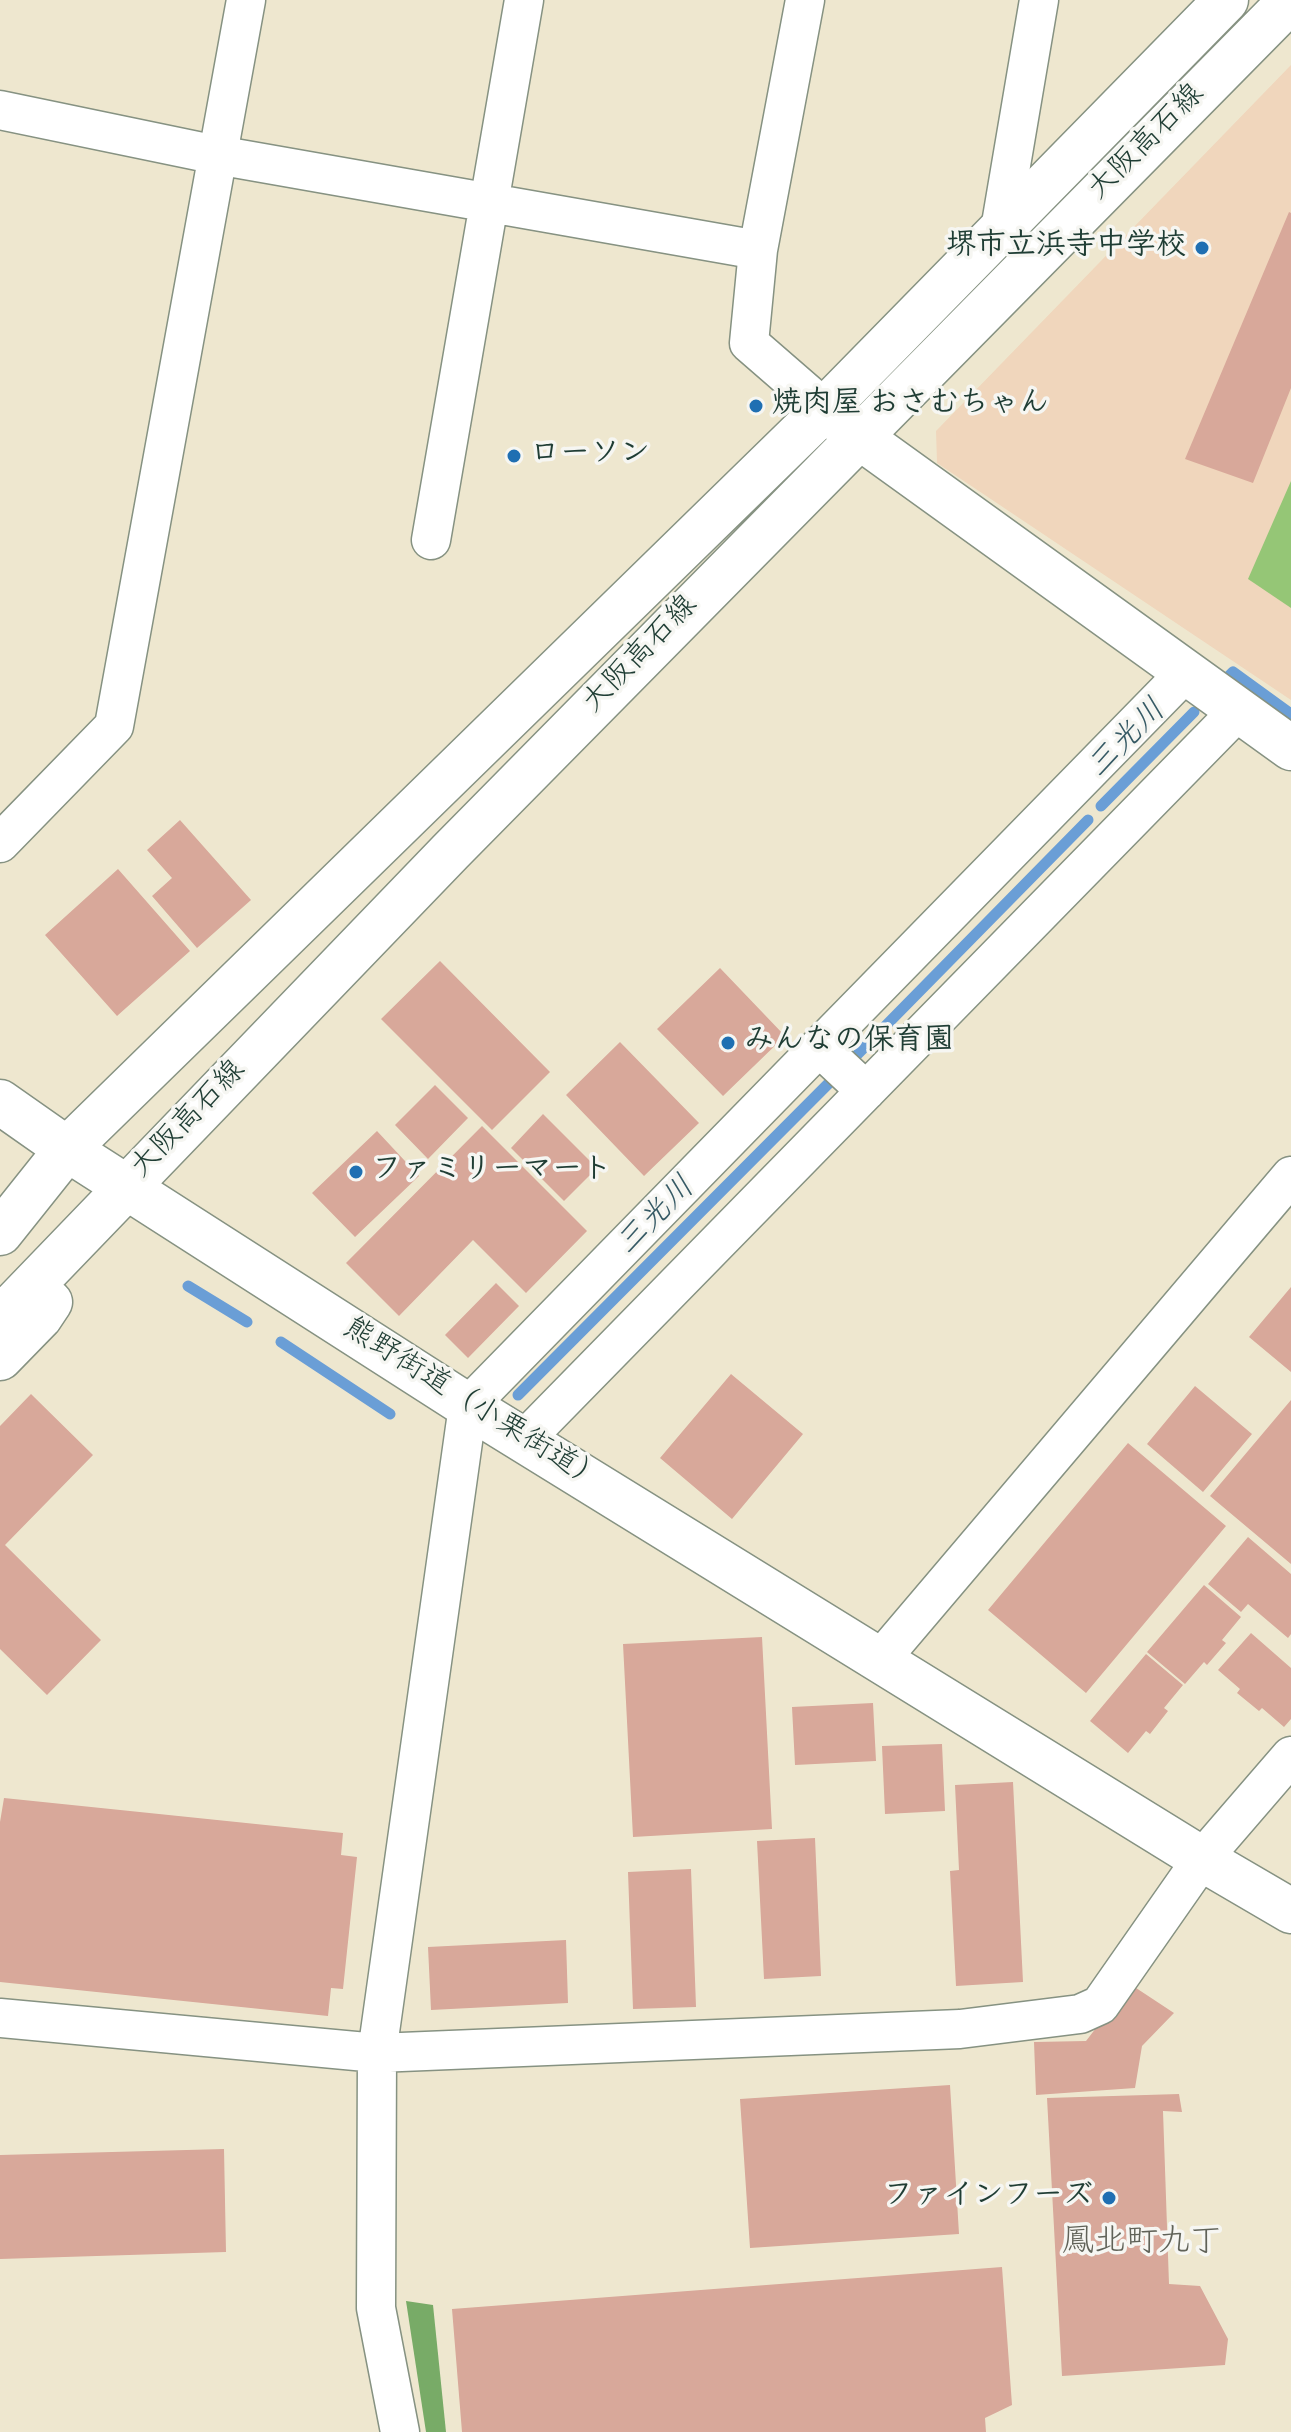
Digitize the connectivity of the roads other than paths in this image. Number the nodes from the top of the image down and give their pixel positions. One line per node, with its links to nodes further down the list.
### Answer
1 (246, 0): 8 (street)
2 (524, 0): 9 (street)
3 (805, 0): 11 (street)
4 (1039, 0): 10 (street)
5 (1226, 0): 10 (main road, 大阪高石線)
6 (1291, 0): 13 (main road, 大阪高石線)
7 (0, 110): 8 (street)
8 (217, 155): 9 (street); 18 (street)
9 (488, 204): 11 (street); 14 (street)
10 (1000, 230): 12 (main road, 大阪高石線)
11 (758, 250): 12 (street)
12 (825, 409): 13 (main road); 21 (main road, 大阪高石線)
13 (858, 436): 15 (main road); 23 (main road, 大阪高石線)
14 (431, 540)
15 (1191, 676): 16 (main road); 19 (street)
16 (1238, 710): 17 (main road); 19 (street)
17 (1291, 748)
18 (0, 843)
19 (841, 1068): 28 (street); 29 (street)
20 (0, 1102): 21 (main road, 熊野街道（小栗街道）)
21 (67, 1149): 23 (main road, 熊野街道（小栗街道）); 24 (main road); 25 (main road, 大阪高石線)
22 (1291, 1176): 30 (street)
23 (126, 1187): 26 (main road, 大阪高石線); 27 (main road); 28 (main road, 熊野街道（小栗街道）)
24 (0, 1188)
25 (0, 1233)
26 (0, 1319)
27 (0, 1358)
28 (468, 1406): 29 (main road, 熊野街道（小栗街道）); 35 (street)
29 (524, 1440): 30 (main road, 熊野街道（小栗街道）)
30 (880, 1660): 32 (main road, 熊野街道（小栗街道）)
31 (1291, 1756): 32 (street)
32 (1202, 1859): 33 (main road); 35 (street)
33 (1291, 1911)
34 (0, 2018): 35 (street)
35 (377, 2053): 36 (street)
36 (400, 2432)

